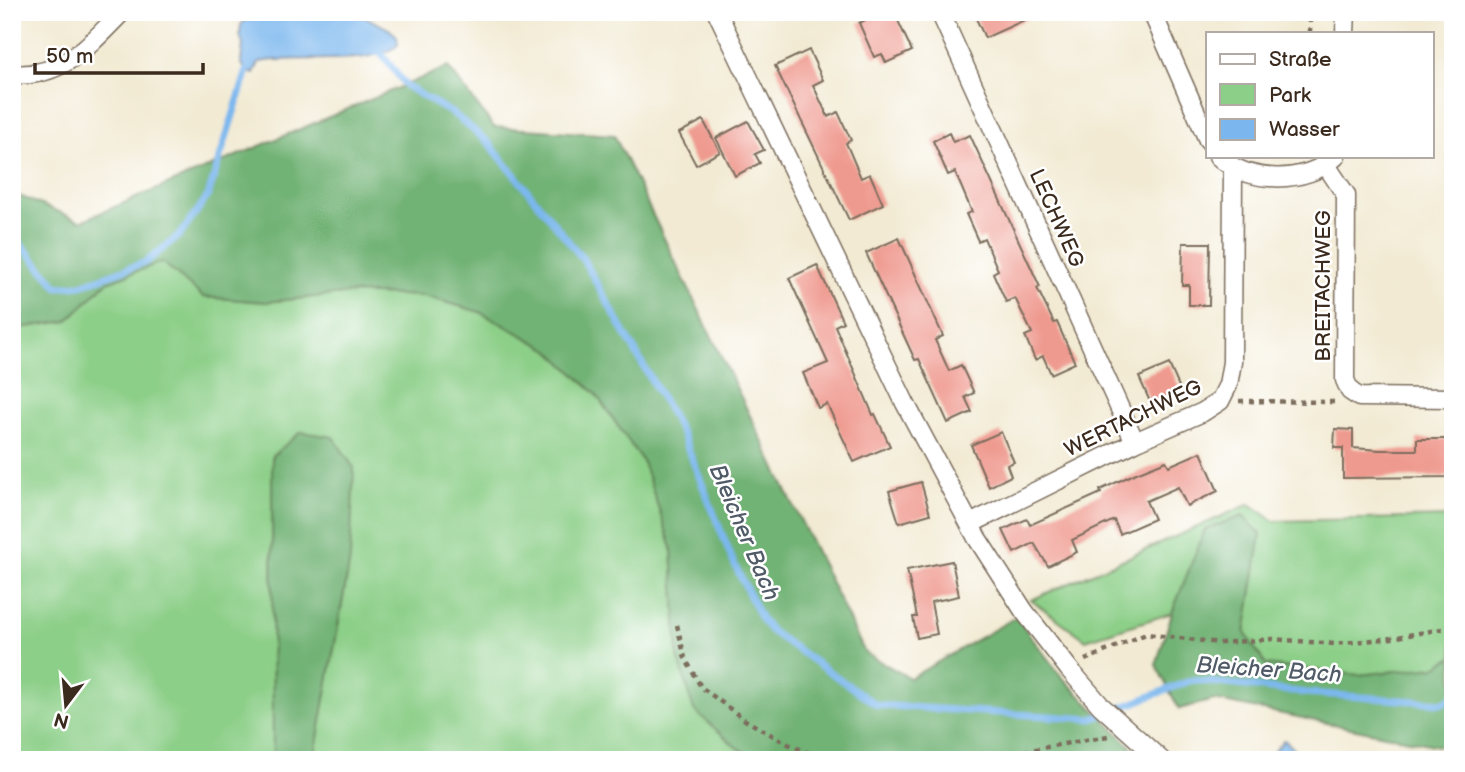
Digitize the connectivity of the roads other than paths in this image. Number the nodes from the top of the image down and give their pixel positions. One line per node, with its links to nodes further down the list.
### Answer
1 (122, 12): 7 (street)
2 (718, 12): 14 (street)
3 (940, 12): 13 (street, LECHWEG)
4 (1152, 12): 8 (street)
5 (1346, 12): 6 (street)
6 (1345, 32)
7 (12, 74)
8 (1206, 135)
9 (1220, 158): 11 (street)
10 (1331, 160): 11 (street); 12 (street, BREITACHWEG)
11 (1233, 169): 13 (street, WERTACHWEG)
12 (1453, 398)
13 (1135, 442): 14 (street, WERTACHWEG)
14 (970, 524): 15 (street)
15 (1161, 760)

